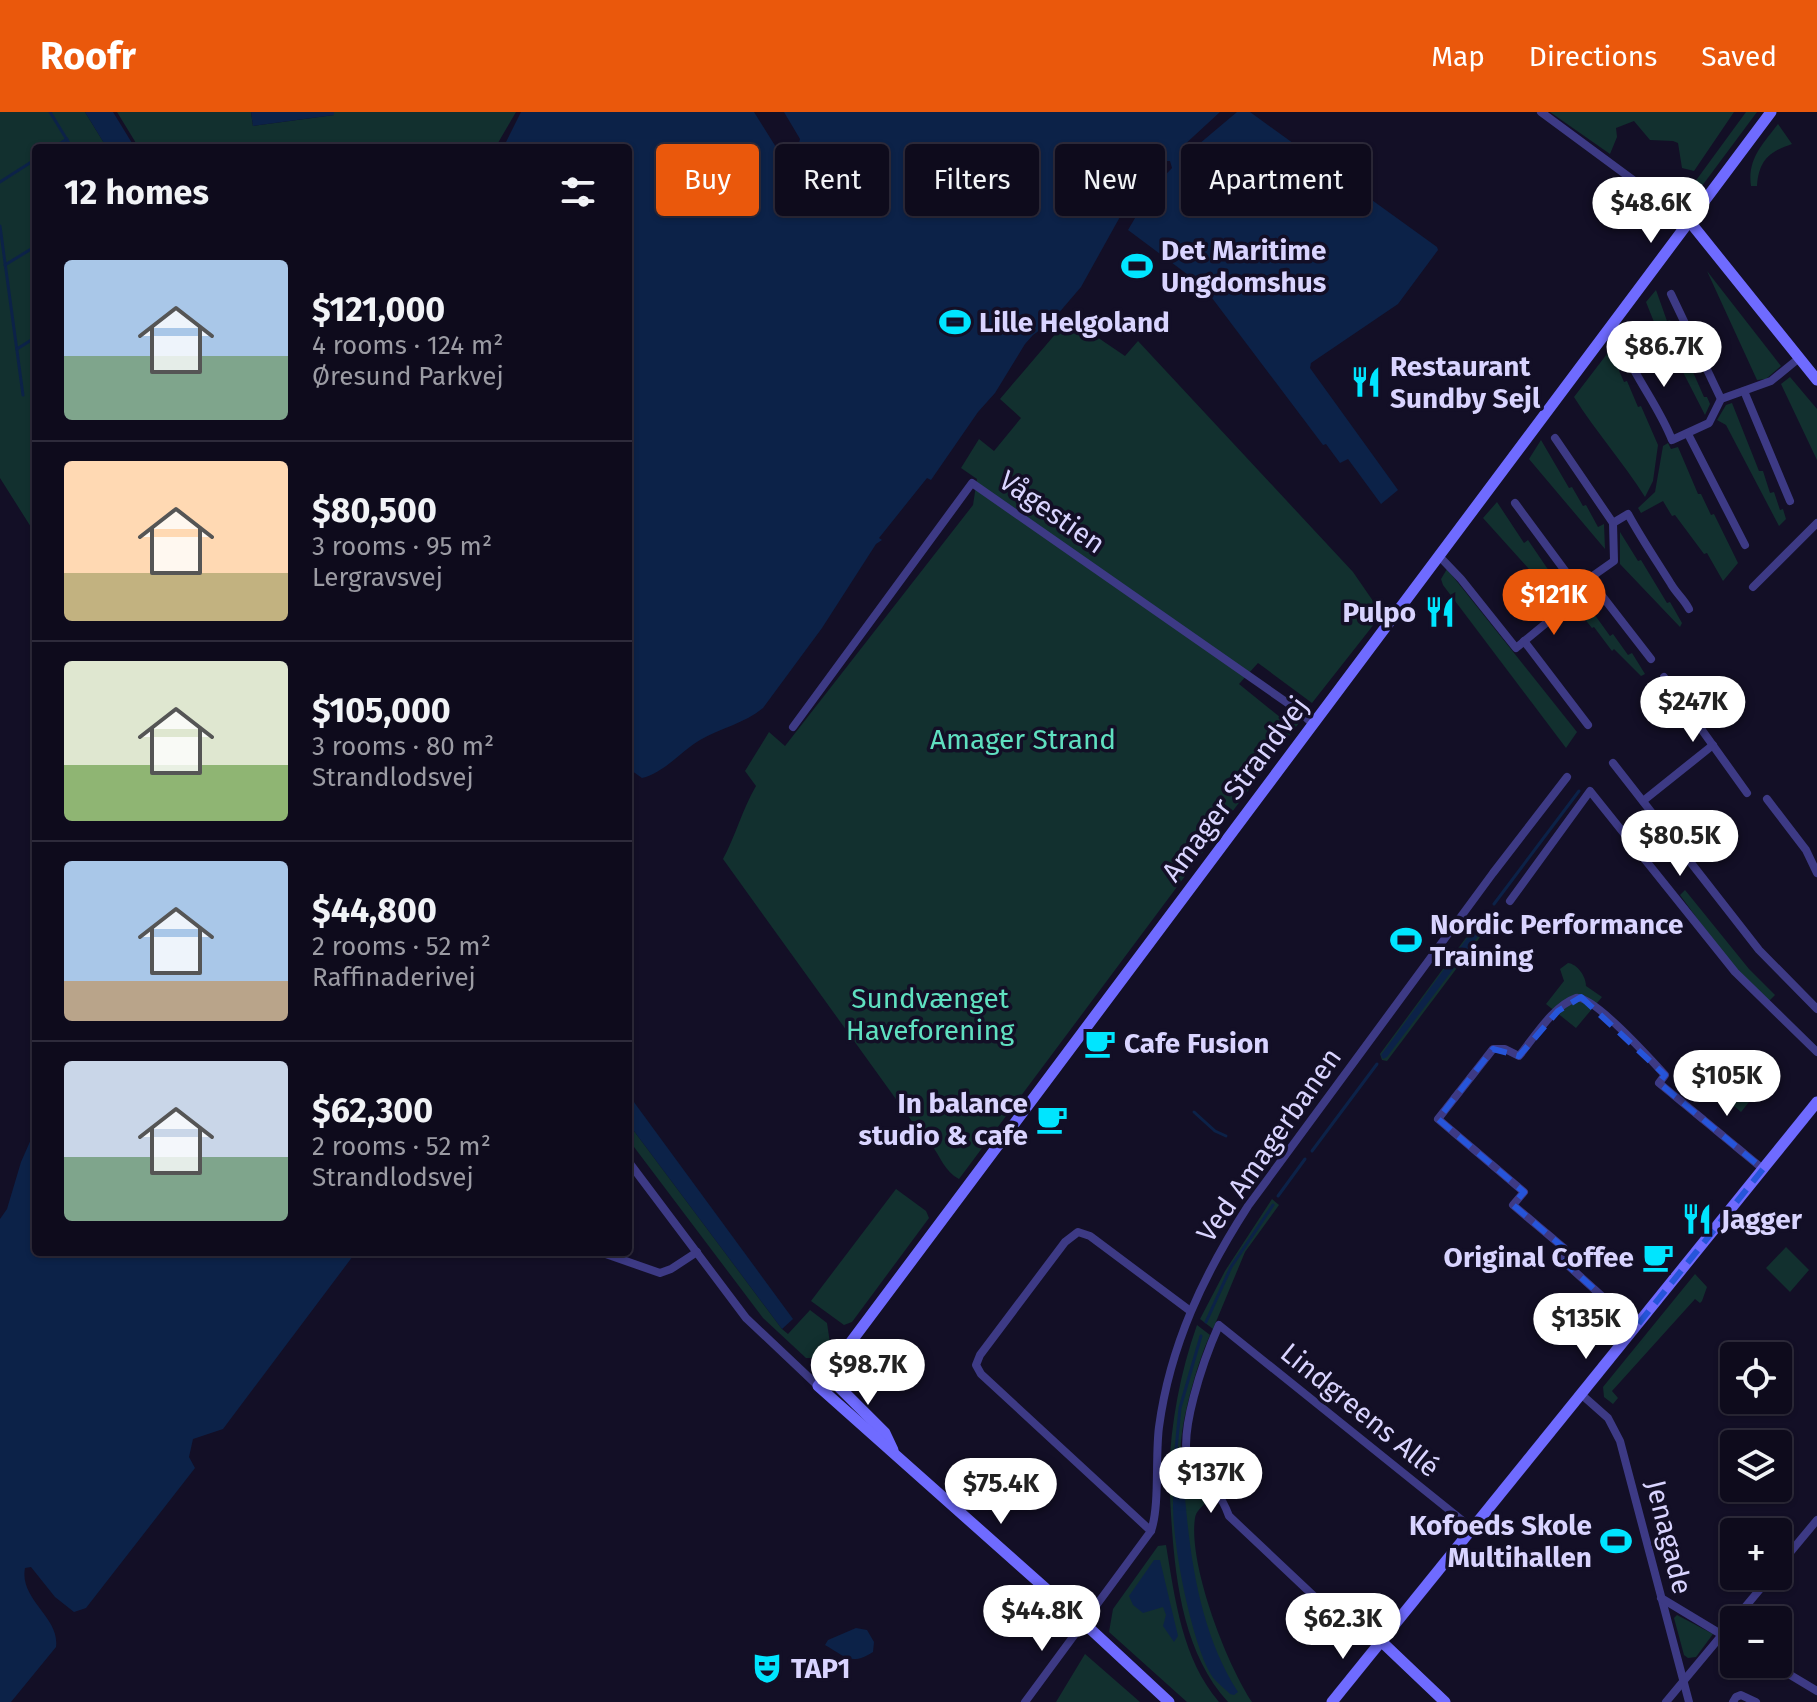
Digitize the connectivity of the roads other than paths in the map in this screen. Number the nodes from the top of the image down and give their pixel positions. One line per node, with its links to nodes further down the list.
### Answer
1 (1541, 112): 3 (street)
2 (1771, 112): 3 (street, Amager Strandvej)
3 (1690, 222): 6 (street); 17 (street, Amager Strandvej)
4 (1671, 294): 9 (street)
5 (1625, 352): 10 (street)
6 (1798, 359): 7 (street); 8 (street)
7 (1817, 380)
8 (1744, 391): 9 (street); 12 (street)
9 (1721, 399): 10 (street)
10 (1688, 434): 16 (street)
11 (1555, 438): 14 (street)
12 (1790, 501)
13 (1515, 503): 19 (street)
14 (1613, 523): 18 (street); 21 (street)
15 (1817, 523): 20 (street)
16 (1745, 545)
17 (1439, 556): 22 (street); 25 (street, Amager Strandvej)
18 (1589, 579): 19 (street); 23 (street)
19 (1577, 587): 22 (street)
20 (1753, 587)
21 (1689, 609)
22 (1524, 641): 26 (street)
23 (1651, 659)
24 (1664, 677): 28 (street)
25 (1313, 724): 27 (street, Vågestien); 45 (street, Amager Strandvej)
26 (1588, 725)
27 (793, 727)
28 (1713, 745): 31 (street); 33 (street)
29 (1613, 763): 33 (street)
30 (1567, 777): 43 (street, Ved Amagerbanen)
31 (1747, 793)
32 (1767, 799): 34 (street)
33 (1643, 801): 36 (street)
34 (1817, 873)
35 (1510, 901): 37 (street)
36 (1817, 1009)
37 (1817, 1052)
38 (1817, 1102): 40 (street)
39 (632, 1166): 41 (street)
40 (1763, 1169): 44 (street); 44 (street)
41 (697, 1252): 42 (street); 46 (street)
42 (611, 1256)
43 (1189, 1310): 51 (street, Ved Amagerbanen); 51 (street)
44 (1636, 1327): 47 (street)
45 (838, 1359): 46 (street, Amager Strandvej); 48 (street)
46 (818, 1386): 48 (street)
47 (1582, 1395): 50 (street); 54 (street, Jenagade)
48 (895, 1454): 56 (street)
49 (1817, 1520): 52 (street)
50 (1473, 1529): 59 (street); 59 (street, Lindgreens Allé)
51 (1151, 1531): 56 (street, Ved Amagerbanen)
52 (1792, 1550)
53 (1759, 1590): 55 (street)
54 (1661, 1598): 57 (street); 61 (street, Jenagade)
55 (1746, 1606)
56 (1084, 1623): 63 (street, Ved Amagerbanen); 64 (street)
57 (1720, 1634)
58 (1720, 1636): 61 (street)
59 (1382, 1642): 65 (street); 66 (street)
60 (1792, 1676): 62 (street)
61 (1683, 1682): 67 (street); 68 (street, Jenagade)
62 (1817, 1691)
63 (1025, 1702)
64 (1169, 1702)
65 (1332, 1702)
66 (1445, 1702)
67 (1666, 1702)
68 (1689, 1702)
69 (1733, 1702): 70 (street)
70 (1756, 1702)

